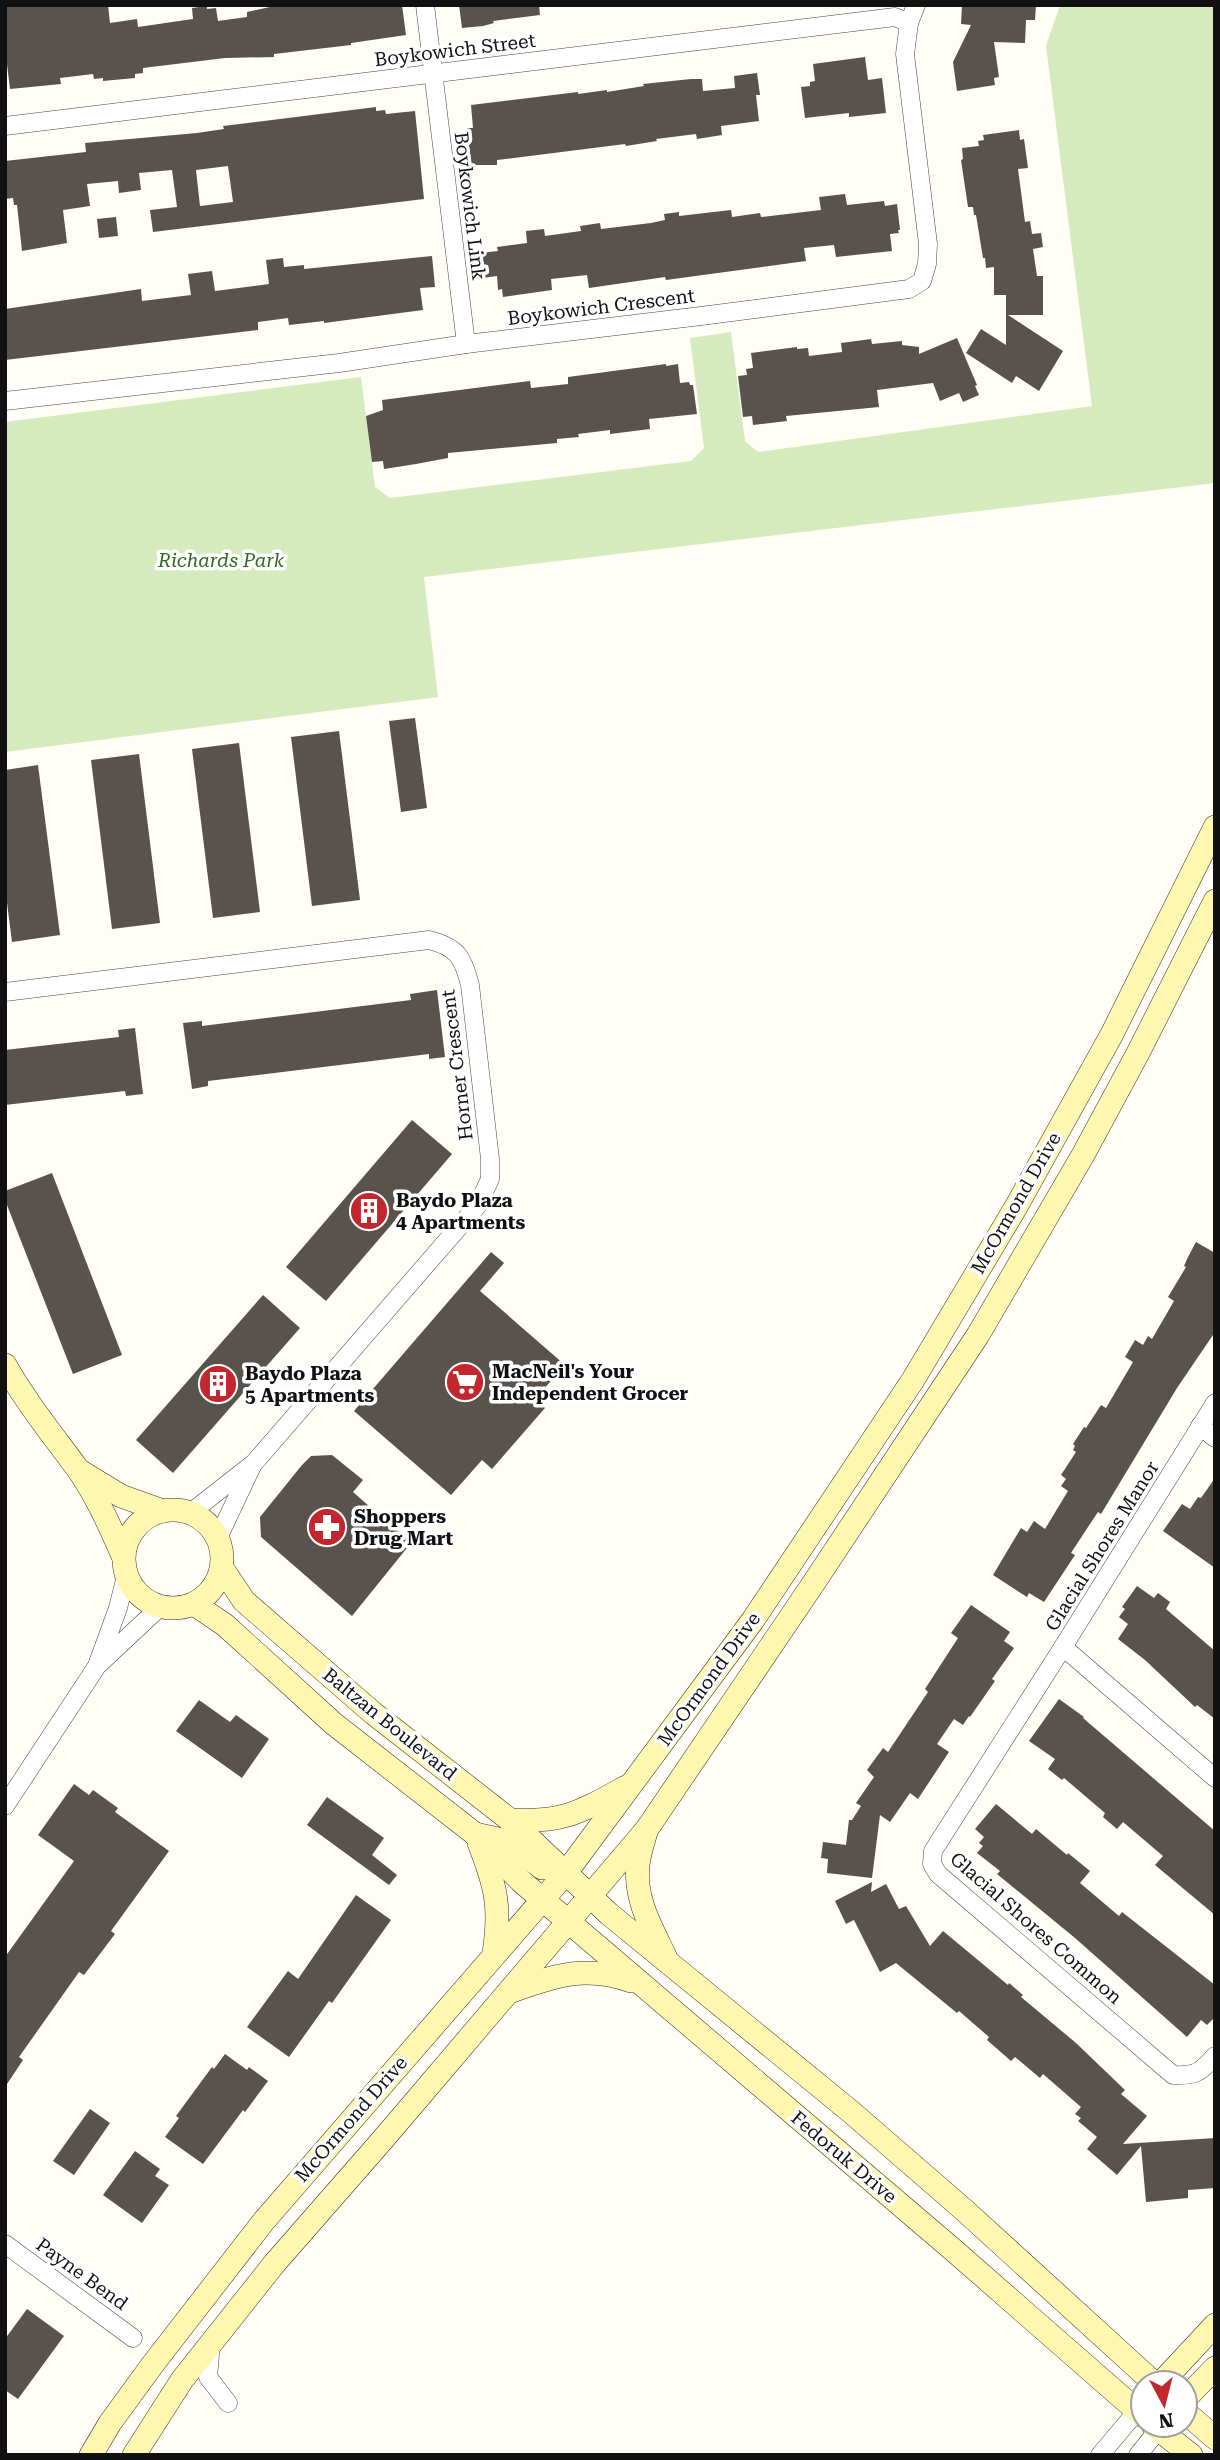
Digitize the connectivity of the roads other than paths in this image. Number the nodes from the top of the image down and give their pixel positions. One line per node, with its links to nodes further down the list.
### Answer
1 (425, 5): 4 (street, Boykowich Link)
2 (916, 5): 3 (street, Boykowich Crescent)
3 (909, 23): 4 (street, Boykowich Street); 6 (street, Boykowich Crescent)
4 (433, 74): 5 (street, Boykowich Street); 6 (street, Boykowich Link)
5 (5, 126)
6 (466, 344): 7 (street, Boykowich Crescent)
7 (5, 401)
8 (1215, 827): 27 (main road, McOrmond Drive)
9 (1215, 901): 30 (main road, McOrmond Drive)
10 (5, 992): 15 (street, Horner Crescent)
11 (5, 1365): 16 (main road)
12 (1215, 1404): 13 (street, Glacial Shores Manor)
13 (1200, 1426): 14 (street); 24 (street, Glacial Shores Manor)
14 (1215, 1438)
15 (254, 1463): 18 (street, Horner Crescent); 19 (street, Horner Crescent)
16 (78, 1469): 17 (main road); 20 (main road)
17 (163, 1511): 18 (main road); 20 (main road)
18 (189, 1514): 19 (main road)
19 (218, 1538): 21 (main road)
20 (125, 1566): 23 (main road); 25 (street)
21 (222, 1568): 22 (main road); 29 (main road, Baltzan Boulevard)
22 (194, 1604): 23 (main road); 31 (main road, Baltzan Boulevard)
23 (161, 1606): 25 (street)
24 (1063, 1647): 26 (street, Glacial Shores Manor); 40 (street, Glacial Shores Common)
25 (97, 1667): 28 (street)
26 (1215, 1778)
27 (632, 1784): 29 (main road); 32 (main road, McOrmond Drive)
28 (5, 1806)
29 (510, 1819): 32 (main road, Baltzan Boulevard)
30 (647, 1829): 33 (main road, McOrmond Drive); 37 (main road)
31 (475, 1834): 32 (main road); 34 (main road, Baltzan Boulevard); 36 (main road)
32 (561, 1878): 33 (main road, Fedoruk Drive); 34 (main road, McOrmond Drive)
33 (589, 1896): 35 (main road, McOrmond Drive); 37 (main road, Fedoruk Drive)
34 (543, 1900): 35 (main road, Fedoruk Drive); 36 (main road, McOrmond Drive)
35 (568, 1922): 38 (main road, Fedoruk Drive); 39 (main road, McOrmond Drive)
36 (494, 1953): 55 (main road, McOrmond Drive)
37 (670, 1965): 46 (main road, Fedoruk Drive)
38 (644, 1986): 39 (main road); 49 (main road, Fedoruk Drive)
39 (509, 1992): 44 (main road, McOrmond Drive)
40 (1215, 2056)
41 (5, 2244): 43 (street, Payne Bend)
42 (1215, 2325): 47 (main road)
43 (133, 2338)
44 (211, 2344): 50 (street); 56 (main road, McOrmond Drive)
45 (1215, 2368): 48 (main road)
46 (1139, 2369)
47 (1174, 2369)
48 (1199, 2385)
49 (1129, 2400)
50 (228, 2403)
51 (1199, 2425): 53 (main road)
52 (1129, 2434): 57 (street)
53 (1215, 2438)
54 (1173, 2439): 58 (main road, Fedoruk Drive)
55 (91, 2455)
56 (134, 2455)
57 (1100, 2455)
58 (1191, 2455)

